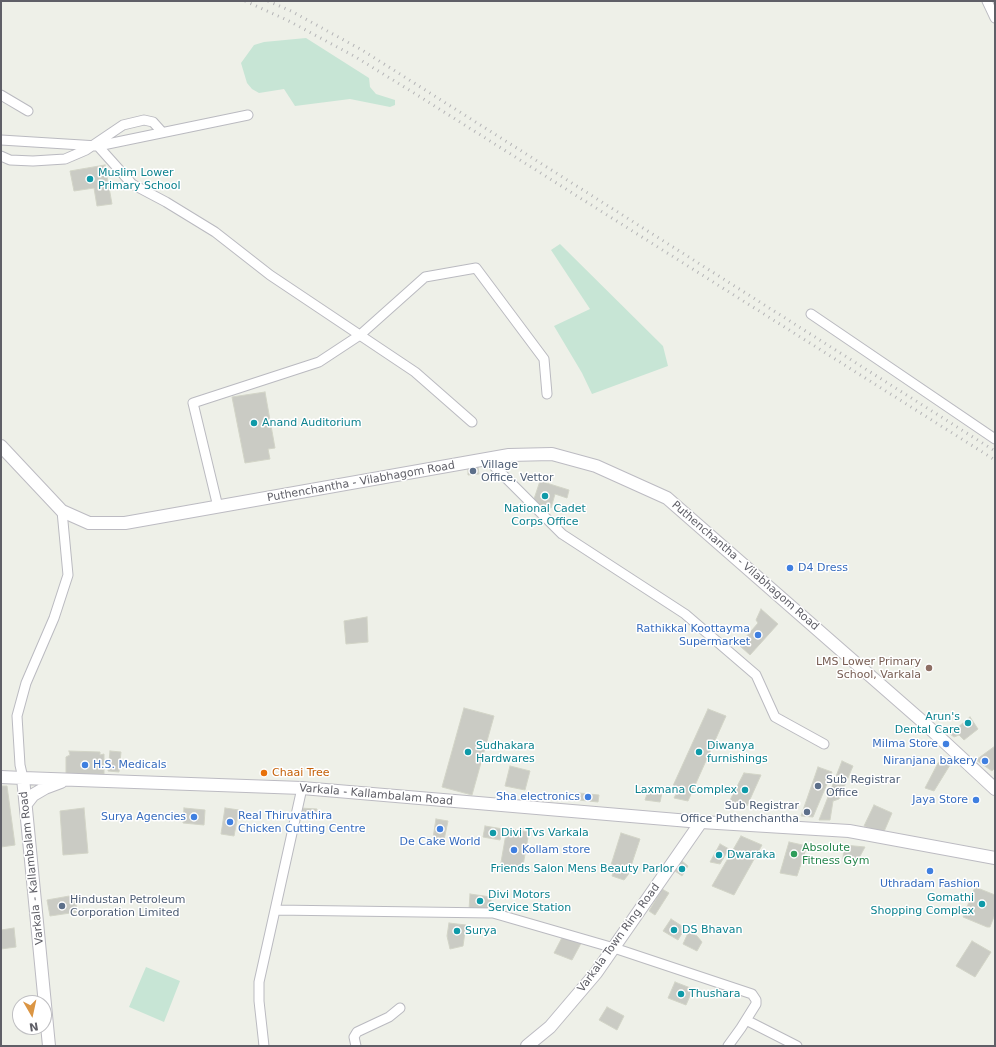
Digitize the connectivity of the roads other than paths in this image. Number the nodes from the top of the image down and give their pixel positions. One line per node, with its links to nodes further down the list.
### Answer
1 (987, 1): 2 (street)
2 (995, 18)
3 (1, 95): 4 (street)
4 (28, 111)
5 (248, 115): 6 (street)
6 (162, 132): 8 (street); 8 (street)
7 (1, 140): 8 (street)
8 (95, 146): 9 (street); 11 (street)
9 (1, 156)
10 (811, 314): 14 (street)
11 (360, 335): 12 (street); 13 (street); 17 (street)
12 (547, 394)
13 (472, 422)
14 (995, 439)
15 (1, 446): 18 (main road, Puthenchantha - Vilabhagom Road)
16 (487, 460): 17 (main road, Puthenchantha - Vilabhagom Road); 19 (street); 24 (main road, Puthenchantha - Vilabhagom Road)
17 (218, 507): 18 (main road, Puthenchantha - Vilabhagom Road)
18 (62, 511): 21 (street)
19 (824, 744)
20 (1, 777): 21 (main road)
21 (23, 778): 22 (main road, Varkala - Kallambalam Road); 25 (main road, Varkala - Kallambalam Road)
22 (68, 780): 23 (main road, Varkala - Kallambalam Road); 25 (main road)
23 (302, 788): 26 (main road, Varkala - Kallambalam Road); 28 (street)
24 (995, 789)
25 (26, 804): 32 (main road, Varkala - Kallambalam Road)
26 (701, 822): 27 (main road, Varkala - Kallambalam Road); 29 (main road, Varkala Town Ring Road)
27 (995, 858)
28 (275, 910): 29 (street); 33 (street)
29 (614, 948): 31 (street); 35 (main road, Varkala Town Ring Road)
30 (400, 1008): 34 (street)
31 (746, 1020): 36 (street); 37 (street)
32 (50, 1046)
33 (264, 1046)
34 (356, 1046)
35 (527, 1046)
36 (728, 1046)
37 (796, 1046)

